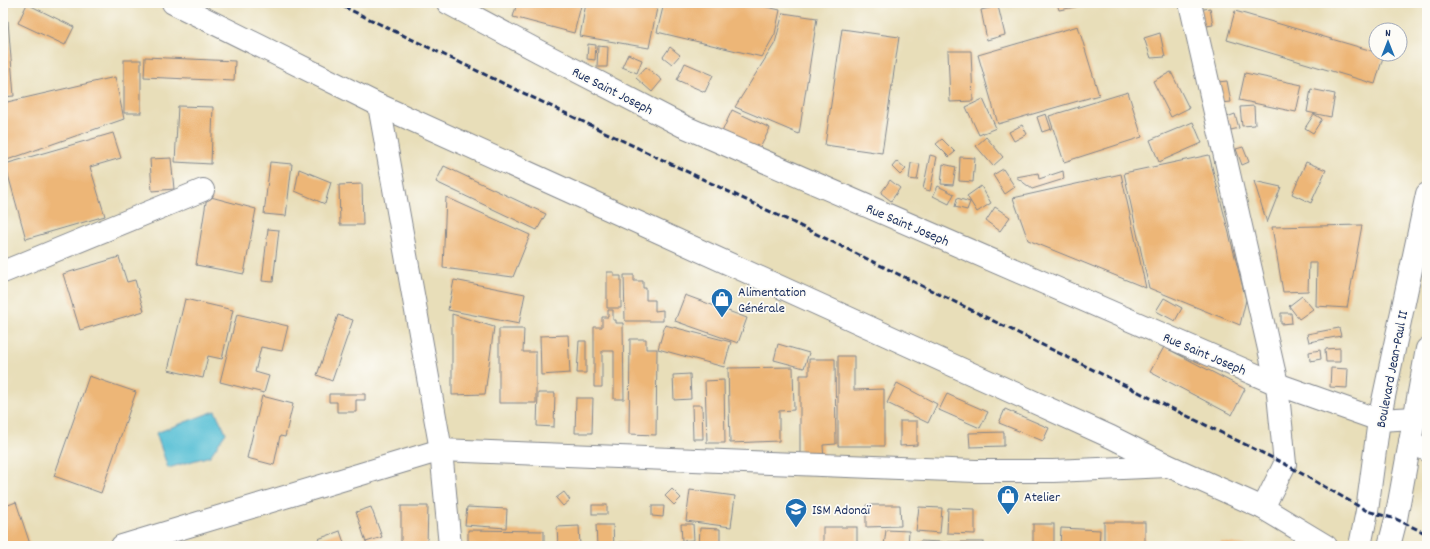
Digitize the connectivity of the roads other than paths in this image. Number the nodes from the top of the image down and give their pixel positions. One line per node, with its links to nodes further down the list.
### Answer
1 (173, 3): 4 (street)
2 (448, 3): 9 (street, Rue Saint Joseph)
3 (1190, 3): 9 (street)
4 (379, 104): 13 (street); 14 (street)
5 (203, 190): 7 (street)
6 (1427, 194): 11 (street, Boulevard Jean-Paul II)
7 (3, 272)
8 (1426, 362): 10 (street)
9 (1277, 384): 11 (street, Rue Saint Joseph); 15 (street)
10 (1414, 418): 11 (street); 12 (street)
11 (1379, 420): 19 (street, Boulevard Jean-Paul II)
12 (1419, 446): 20 (street)
13 (441, 450): 14 (street); 16 (street); 17 (street)
14 (1169, 466): 15 (street)
15 (1263, 508): 18 (street)
16 (122, 546)
17 (450, 546)
18 (1326, 546)
19 (1360, 546)
20 (1389, 546)

